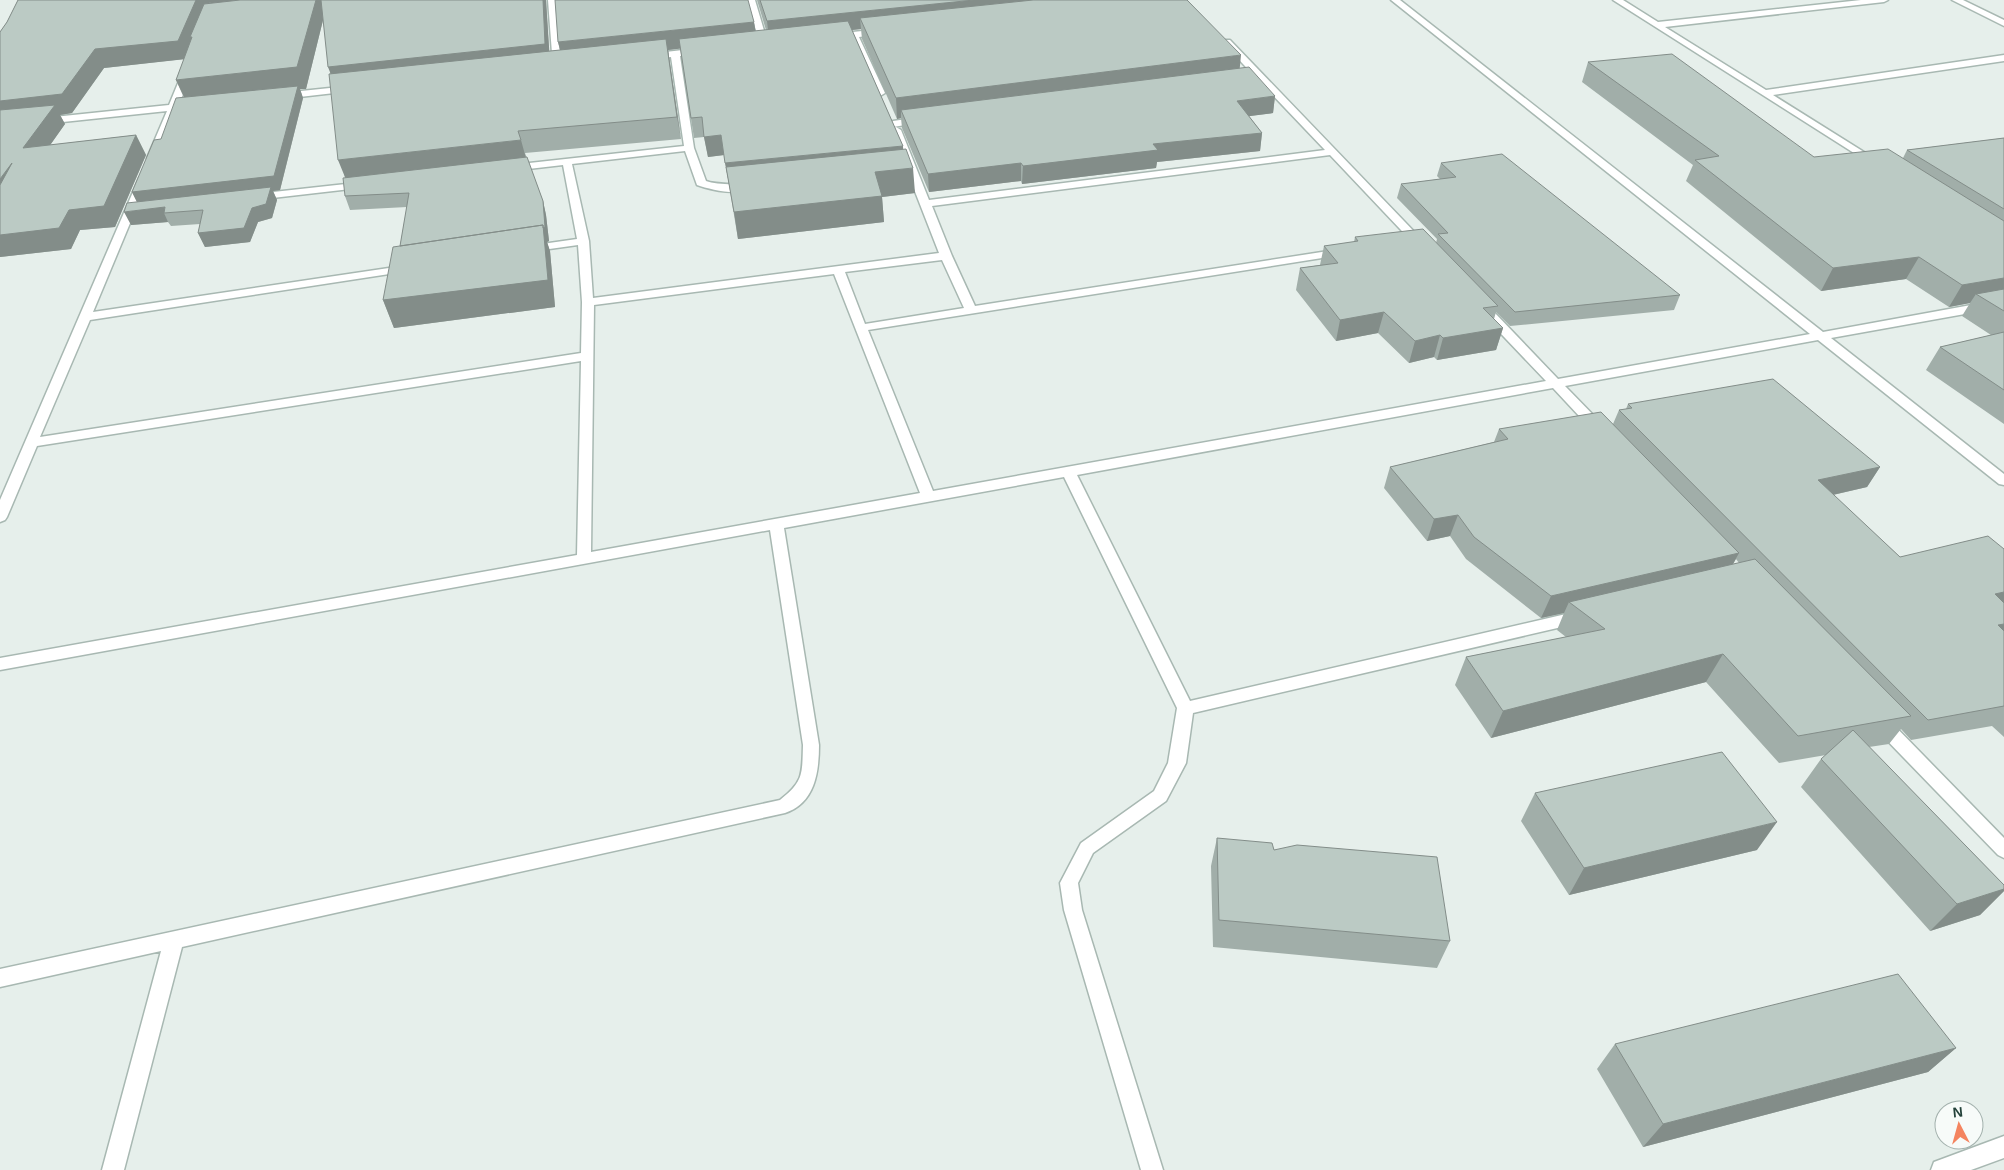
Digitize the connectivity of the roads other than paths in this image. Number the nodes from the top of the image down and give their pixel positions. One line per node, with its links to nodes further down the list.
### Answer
1 (552, 0): 20 (street)
2 (751, 0): 13 (street)
3 (1395, 0): 54 (street)
4 (1617, 0): 8 (street)
5 (1884, 0): 8 (street)
6 (1956, 0): 7 (street)
7 (2004, 23)
8 (1656, 25): 23 (street)
9 (894, 30): 10 (street)
10 (854, 35): 12 (street); 27 (street)
11 (1220, 36): 31 (street)
12 (827, 38)
13 (764, 44)
14 (710, 50): 15 (street)
15 (674, 54): 16 (street); 30 (street)
16 (635, 58)
17 (2004, 58): 23 (street)
18 (191, 64): 26 (street)
19 (566, 66): 20 (street)
20 (556, 67): 21 (street)
21 (547, 68)
22 (360, 88): 24 (street)
23 (1764, 93): 33 (street)
24 (272, 97)
25 (203, 104): 26 (street)
26 (173, 108): 29 (street); 52 (street)
27 (889, 115): 28 (street); 38 (street)
28 (932, 119)
29 (38, 122)
30 (689, 148): 32 (street); 36 (street)
31 (1332, 152): 38 (street); 39 (street)
32 (567, 162): 34 (street); 40 (street)
33 (1891, 166)
34 (499, 170)
35 (372, 184): 37 (street)
36 (757, 186)
37 (246, 198)
38 (926, 204): 45 (street)
39 (1416, 240): 41 (street); 44 (street)
40 (582, 241): 43 (street); 48 (street)
41 (1397, 243)
42 (1349, 250): 51 (street)
43 (514, 251)
44 (1430, 254)
45 (946, 256): 47 (street); 51 (street)
46 (416, 266): 52 (street)
47 (838, 270): 48 (street); 53 (street)
48 (588, 302): 55 (street)
49 (2004, 303): 54 (street)
50 (1479, 304): 56 (street)
51 (971, 310): 53 (street)
52 (84, 317): 58 (street)
53 (861, 328): 61 (street)
54 (1820, 336): 56 (street); 60 (street)
55 (587, 356): 58 (street); 64 (street)
56 (1555, 383): 57 (street); 59 (street)
57 (1609, 439)
58 (32, 443): 62 (street)
59 (1068, 471): 61 (street); 67 (street)
60 (2004, 481)
61 (928, 496): 63 (street)
62 (0, 517)
63 (776, 523): 64 (street); 70 (street)
64 (584, 558): 66 (street)
65 (1598, 612): 67 (street)
66 (0, 664)
67 (1185, 708): 74 (street)
68 (1873, 715): 69 (street)
69 (2004, 850)
70 (174, 940): 71 (street); 73 (street)
71 (0, 978)
72 (2004, 1148): 75 (street)
73 (113, 1170)
74 (1152, 1170)
75 (1942, 1170)

